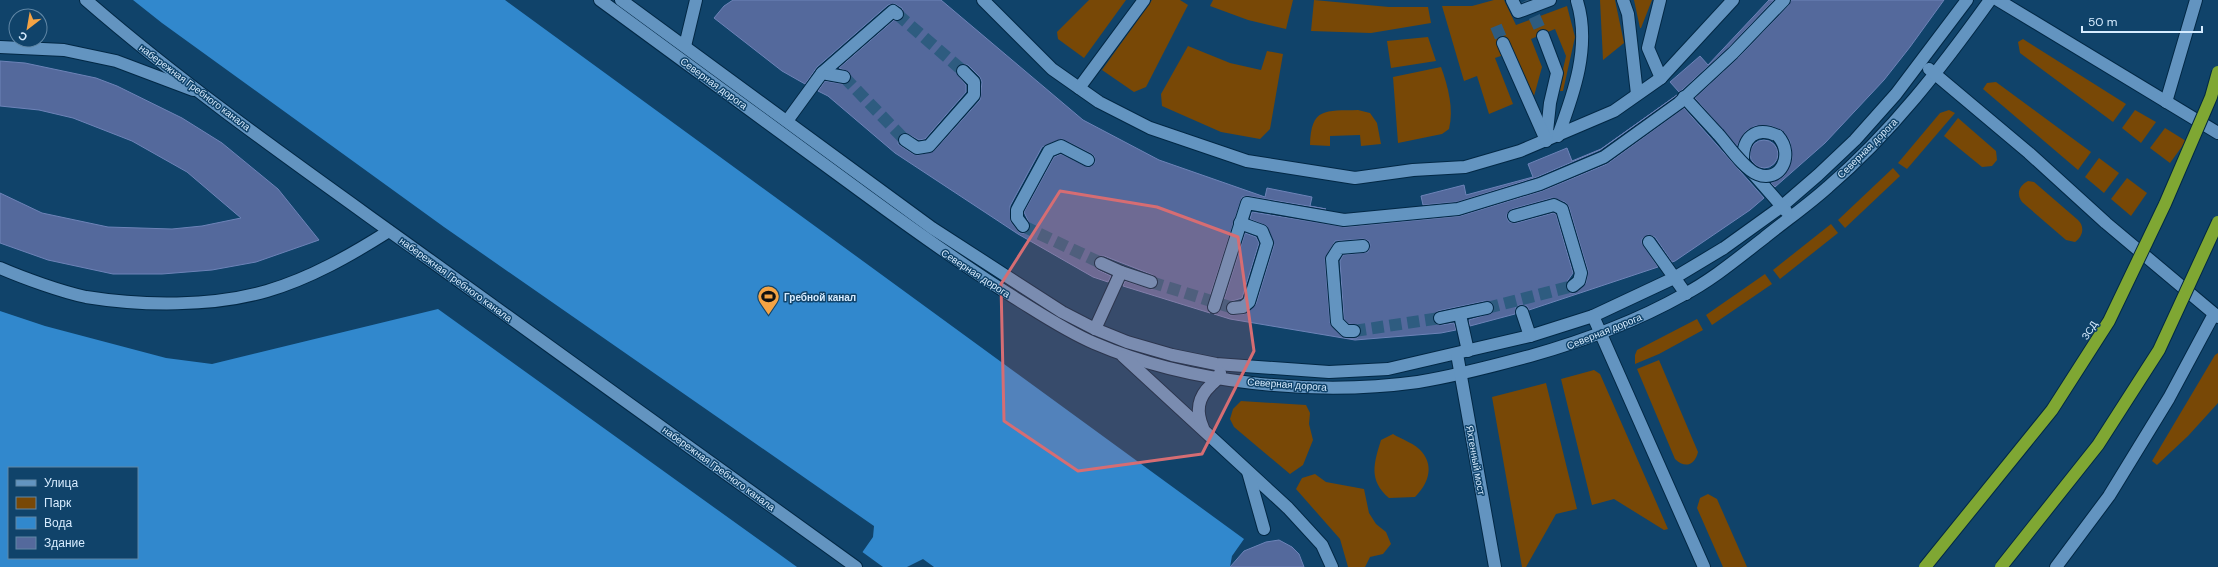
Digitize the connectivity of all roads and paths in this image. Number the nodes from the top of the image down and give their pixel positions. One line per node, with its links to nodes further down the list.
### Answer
1 (86, 0): 31 (street, набережная Гребного канала)
2 (600, 0): 71 (street, Северная дорога)
3 (621, 0): 21 (street, Северная дорога)
4 (696, 0): 21 (street)
5 (983, 0): 30 (street)
6 (1144, 0): 30 (street)
7 (1512, 0): 8 (street)
8 (1550, 0)
9 (1623, 0): 32 (street)
10 (1660, 0): 29 (street)
11 (1733, 0): 29 (street)
12 (1784, 0): 33 (street)
13 (1967, 0): 23 (street, Северная дорога)
14 (1990, 0): 27 (street, Северная дорога)
15 (1998, 0): 34 (street)
16 (2196, 0): 34 (street)
17 (1577, 1): 37 (street)
18 (897, 14): 25 (street)
19 (1543, 36): 38 (street)
20 (1503, 43): 38 (street)
21 (685, 46): 35 (street, Северная дорога)
22 (0, 47): 31 (street)
23 (1920, 63): 27 (street); 41 (street, Северная дорога)
24 (2218, 72): 82 (highway, ЗСД, bridge)
25 (822, 73): 28 (street); 35 (street)
26 (967, 74): 39 (street)
27 (1935, 74): 43 (street, Северная дорога); 63 (street)
28 (844, 77)
29 (1661, 78): 32 (street)
30 (1079, 88): 38 (street)
31 (204, 94): 47 (street, набережная Гребного канала)
32 (1637, 94): 37 (street)
33 (1684, 97): 41 (street, bridge); 45 (street)
34 (2166, 102): 36 (street)
35 (787, 121): 65 (street, Северная дорога)
36 (2218, 133)
37 (1558, 136): 38 (street)
38 (1546, 141)
39 (909, 142)
40 (1088, 160): 46 (street)
41 (1781, 207): 43 (street); 53 (street, Северная дорога)
42 (1514, 216): 55 (street)
43 (1791, 216): 56 (street, Северная дорога)
44 (2218, 222): 83 (highway, bridge)
45 (1240, 223): 57 (street); 58 (street)
46 (1022, 226)
47 (389, 230): 51 (street); 78 (street, набережная Гребного канала)
48 (1649, 242): 53 (street)
49 (1363, 246): 66 (street)
50 (1101, 263): 52 (street)
51 (0, 268)
52 (1121, 272): 54 (street); 65 (street)
53 (1674, 278): 56 (street); 62 (street, Северная дорога)
54 (1151, 282)
55 (1573, 286)
56 (1686, 294): 67 (street, Северная дорога)
57 (1214, 307)
58 (1234, 308)
59 (1487, 308): 61 (street)
60 (1522, 312): 68 (street)
61 (1460, 315): 64 (street); 70 (street, Яхтенный мост)
62 (1593, 316): 67 (street); 68 (street, Северная дорога)
63 (2216, 316): 84 (street)
64 (1440, 318)
65 (1095, 329): 69 (street, Северная дорога)
66 (1352, 331)
67 (1601, 334): 73 (street, Северная дорога); 81 (street)
68 (1530, 336): 70 (street, Северная дорога)
69 (1121, 340): 71 (street); 72 (street, Северная дорога)
70 (1463, 353): 72 (street, Северная дорога); 73 (street, Яхтенный мост)
71 (1121, 354): 74 (street, Северная дорога); 75 (street)
72 (1221, 364): 74 (street)
73 (1461, 374): 74 (street, Северная дорога); 80 (street, Яхтенный мост)
74 (1219, 378): 75 (street)
75 (1205, 431): 76 (street)
76 (1248, 471): 77 (street); 79 (street)
77 (1264, 528)
78 (856, 567)
79 (1332, 567)
80 (1495, 567)
81 (1704, 567)
82 (1925, 567)
83 (2001, 567)
84 (2056, 567)

